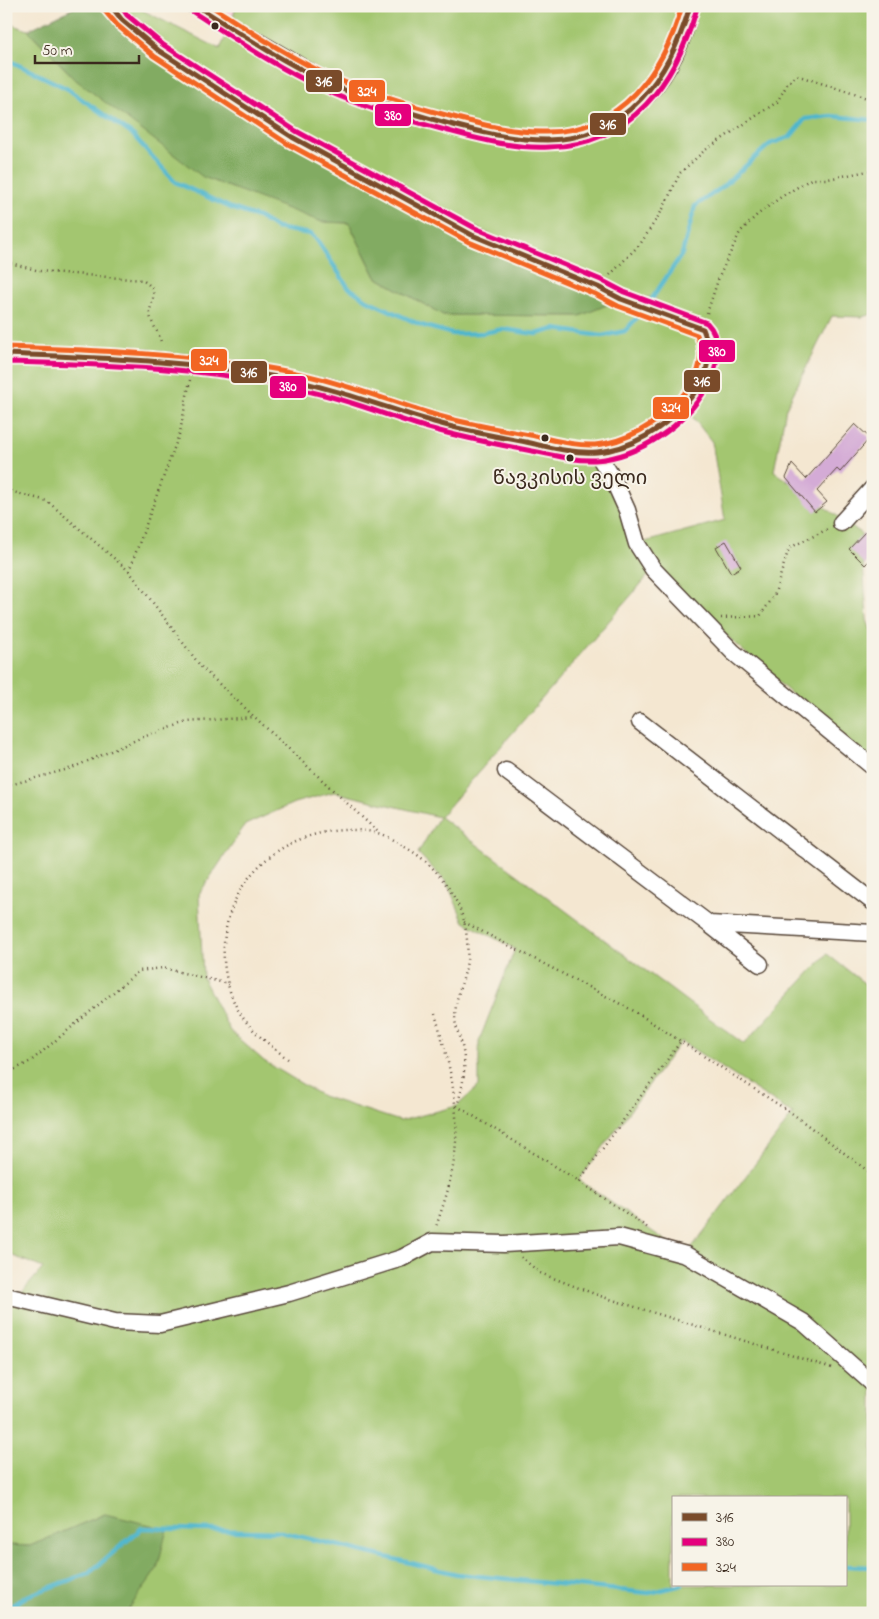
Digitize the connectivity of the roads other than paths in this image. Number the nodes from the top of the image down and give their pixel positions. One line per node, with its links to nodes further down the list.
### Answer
1 (111, 6): 5 (main road)
2 (197, 6): 3 (main road)
3 (690, 6)
4 (6, 354): 5 (main road)
5 (597, 452): 9 (street)
6 (873, 488): 7 (street)
7 (841, 523)
8 (640, 722): 11 (street)
9 (873, 767)
10 (506, 771): 12 (street)
11 (873, 902)
12 (709, 924): 13 (street); 14 (street)
13 (873, 933)
14 (760, 964)
15 (6, 1296): 16 (street)
16 (873, 1384)

